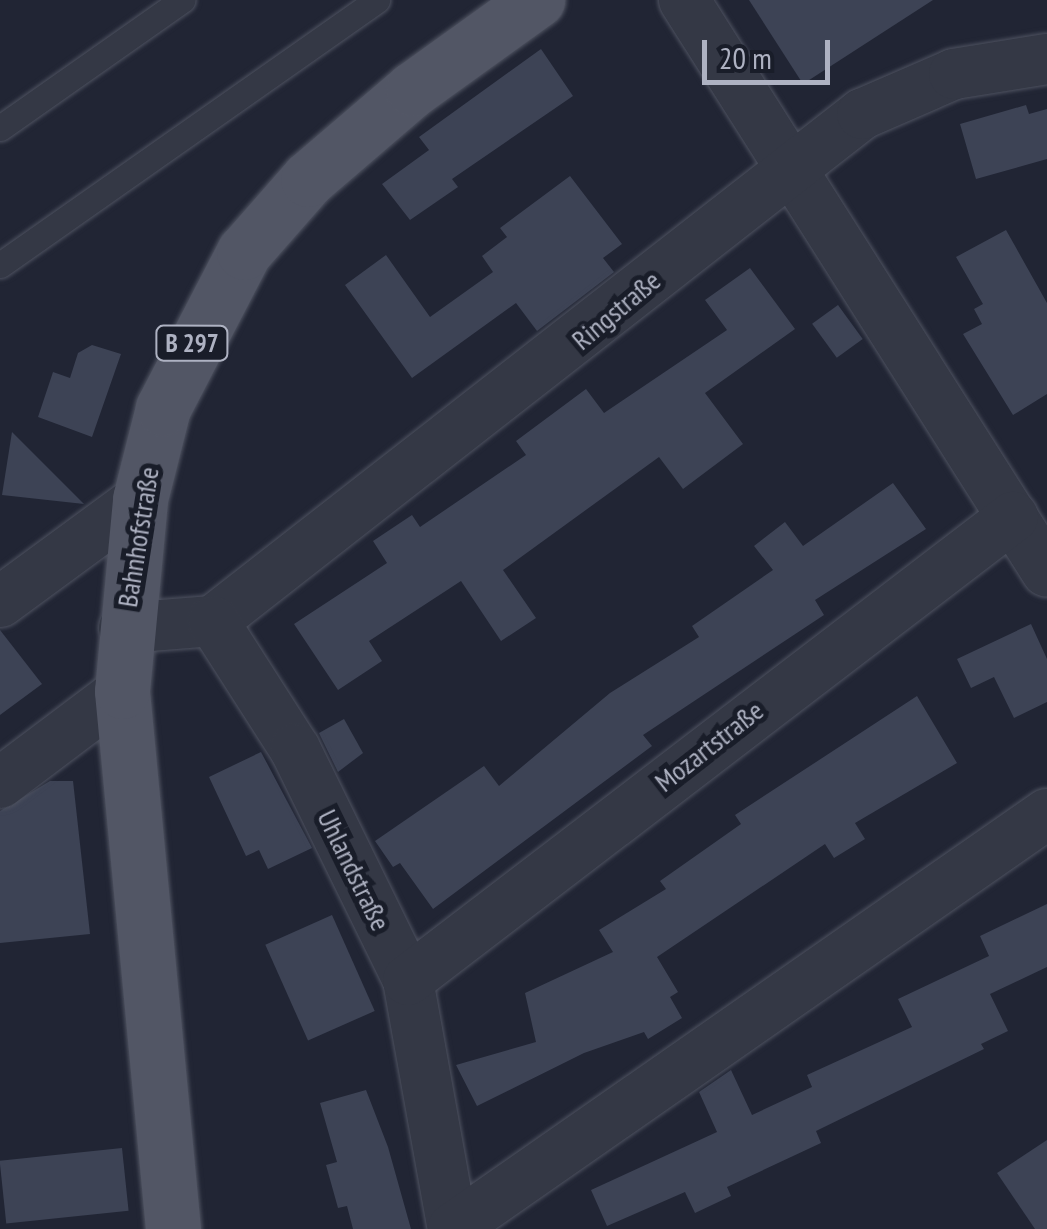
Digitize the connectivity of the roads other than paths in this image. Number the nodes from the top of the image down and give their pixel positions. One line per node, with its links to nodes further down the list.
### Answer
1 (182, 0): 6 (lane)
2 (377, 0): 8 (lane)
3 (538, 0): 9 (main road, Bahnhofstraße / B 297)
4 (684, 0): 7 (street)
5 (1047, 59): 7 (street, Ringstraße)
6 (0, 128)
7 (792, 161): 10 (street); 13 (street, Ringstraße)
8 (0, 264)
9 (140, 499): 12 (street); 14 (main road, Bahnhofstraße / B 297)
10 (1012, 517): 11 (street); 18 (street, Mozartstraße)
11 (1047, 572)
12 (0, 602)
13 (213, 622): 14 (street); 18 (street, Uhlandstraße)
14 (124, 628): 15 (main road, Bahnhofstraße / B 297)
15 (122, 690): 16 (street); 20 (main road, Bahnhofstraße / B 297)
16 (0, 783)
17 (1047, 814): 19 (street)
18 (408, 980): 19 (street, Uhlandstraße)
19 (453, 1228)
20 (172, 1229)

